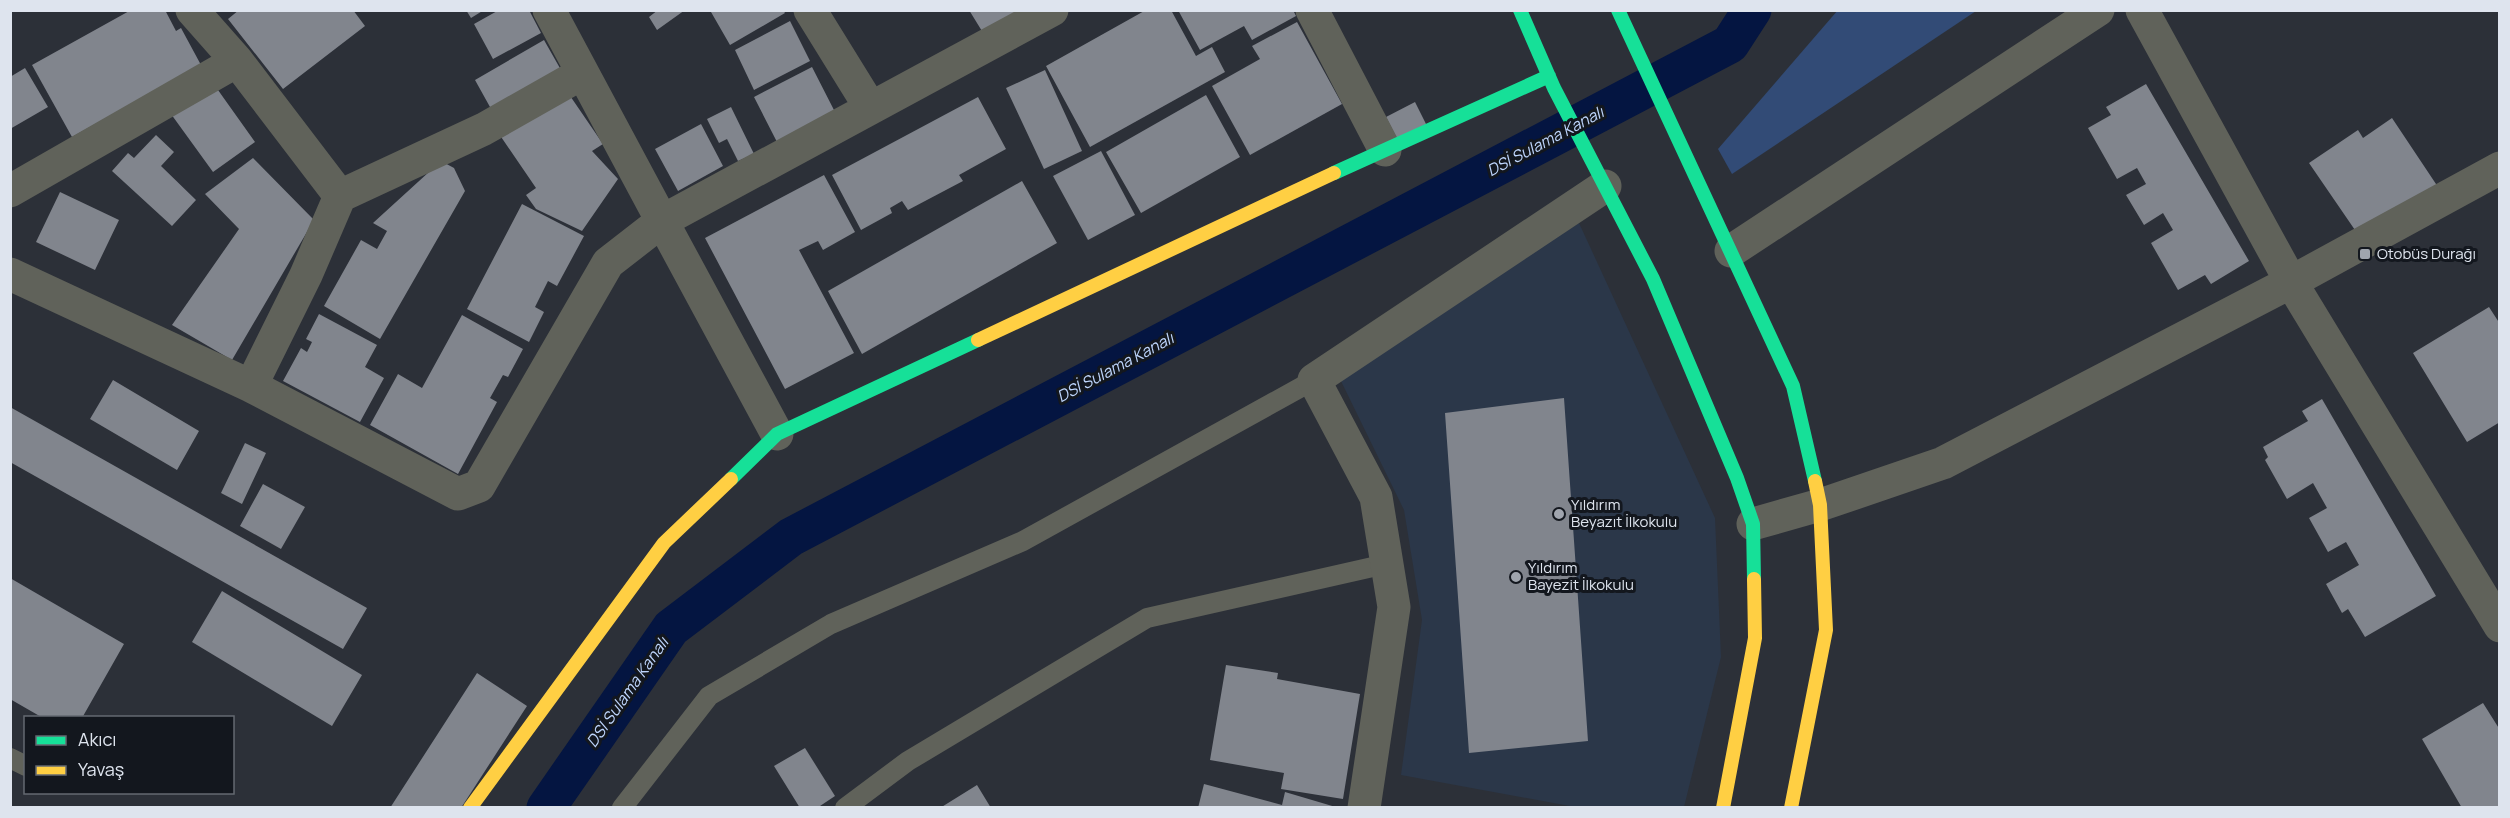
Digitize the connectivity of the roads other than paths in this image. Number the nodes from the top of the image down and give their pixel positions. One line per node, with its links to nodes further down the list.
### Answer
1 (192, 10): 10 (street)
2 (549, 10): 11 (street)
3 (810, 10): 13 (street)
4 (1052, 10): 13 (street)
5 (1312, 10): 14 (street)
6 (1521, 10): 12 (main road)
7 (1618, 10): 20 (main road)
8 (2098, 10): 20 (street)
9 (2142, 10): 22 (street)
10 (237, 61): 17 (street); 18 (street)
11 (581, 74): 18 (street); 19 (street)
12 (1552, 82): 14 (main road); 16 (main road)
13 (870, 107): 19 (street)
14 (1385, 150): 25 (main road)
15 (2499, 168): 22 (street)
16 (1605, 186): 23 (street); 27 (main road)
17 (10, 191)
18 (340, 196): 24 (street)
19 (662, 222): 24 (street); 25 (street)
20 (1731, 252): 26 (main road)
21 (10, 274): 24 (street)
22 (2291, 282): 26 (street); 29 (street)
23 (1314, 380): 28 (street); 33 (lane)
24 (251, 386)
25 (777, 434): 32 (main road)
26 (1820, 505): 27 (street); 37 (main road)
27 (1753, 524): 36 (main road)
28 (1386, 564): 34 (lane); 35 (street)
29 (2499, 626)
30 (10, 758): 31 (lane)
31 (24, 765)
32 (470, 807)
33 (622, 807)
34 (845, 807)
35 (1364, 807)
36 (1722, 807)
37 (1791, 807)

